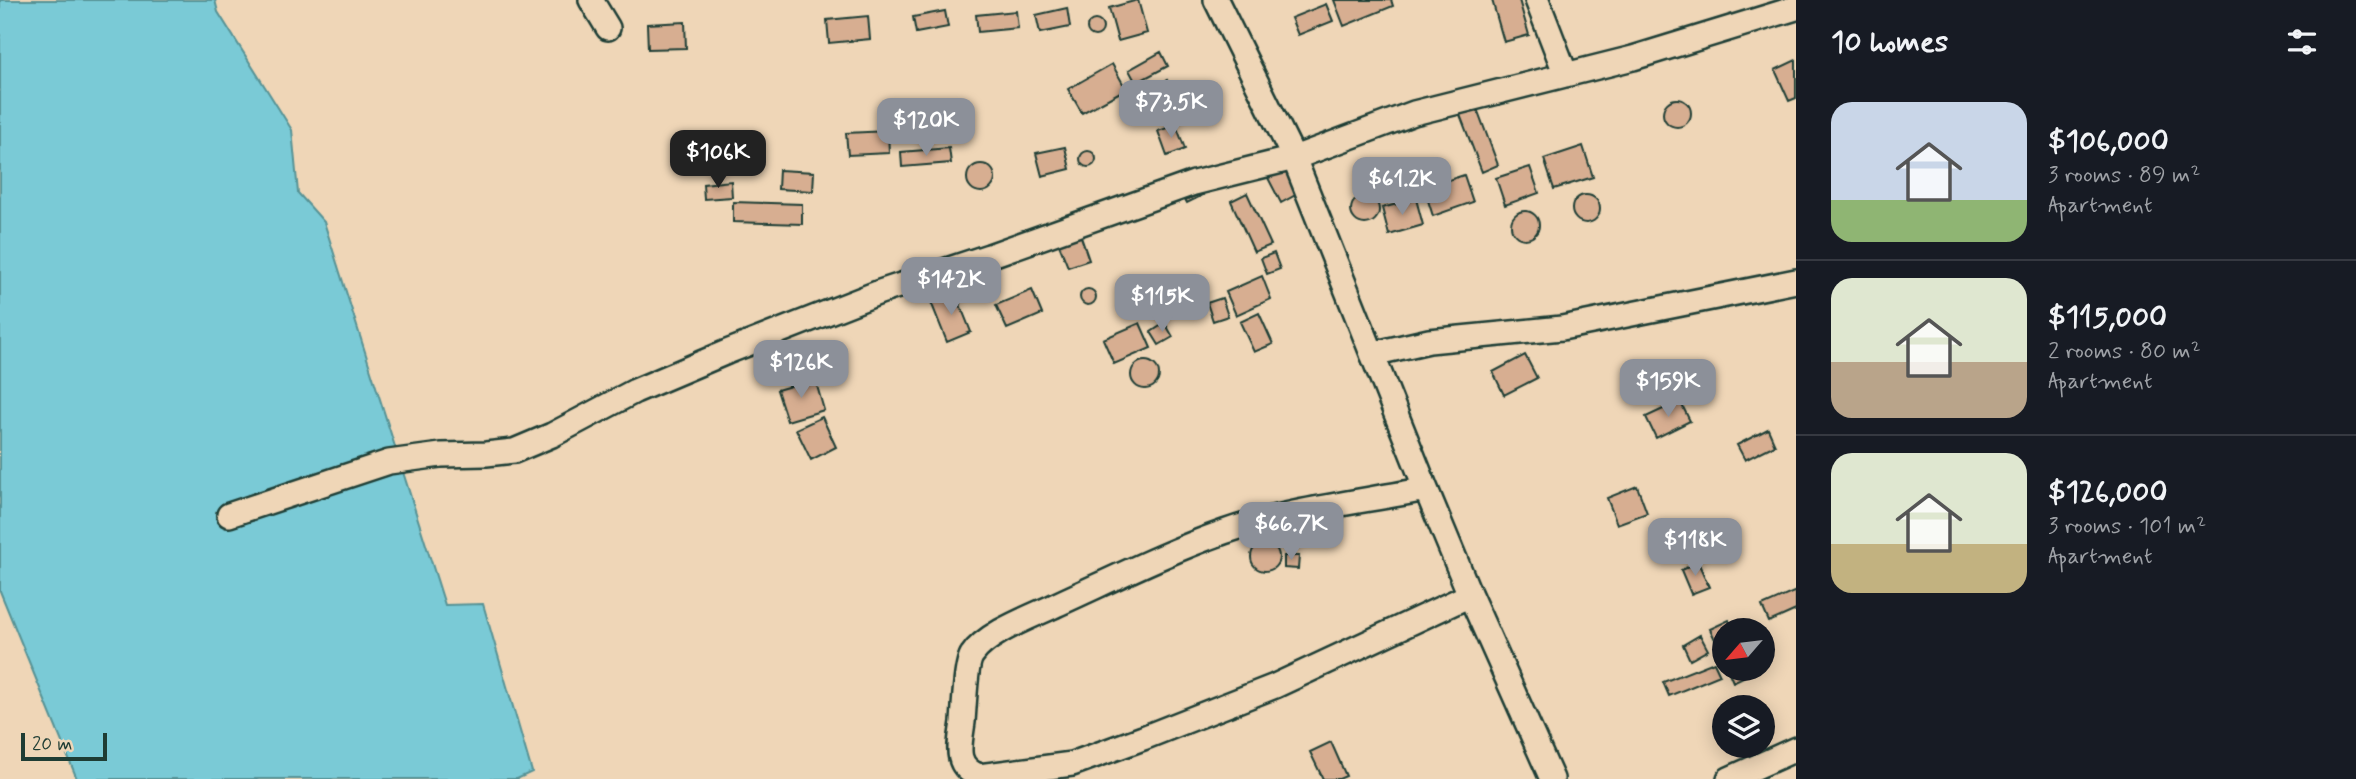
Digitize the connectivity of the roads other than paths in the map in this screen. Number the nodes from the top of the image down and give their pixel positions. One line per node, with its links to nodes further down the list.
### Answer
1 (592, 0): 5 (street)
2 (1216, 0): 7 (street)
3 (1537, 0): 6 (street)
4 (1796, 8): 6 (street)
5 (608, 28)
6 (1566, 75): 7 (street)
7 (1294, 158): 9 (street); 11 (street)
8 (1796, 281): 9 (street)
9 (1372, 354): 10 (street)
10 (1426, 489): 12 (street); 12 (street)
11 (229, 515)
12 (1470, 595): 14 (street)
13 (1796, 749): 15 (street)
14 (1552, 779)
15 (1729, 779)

